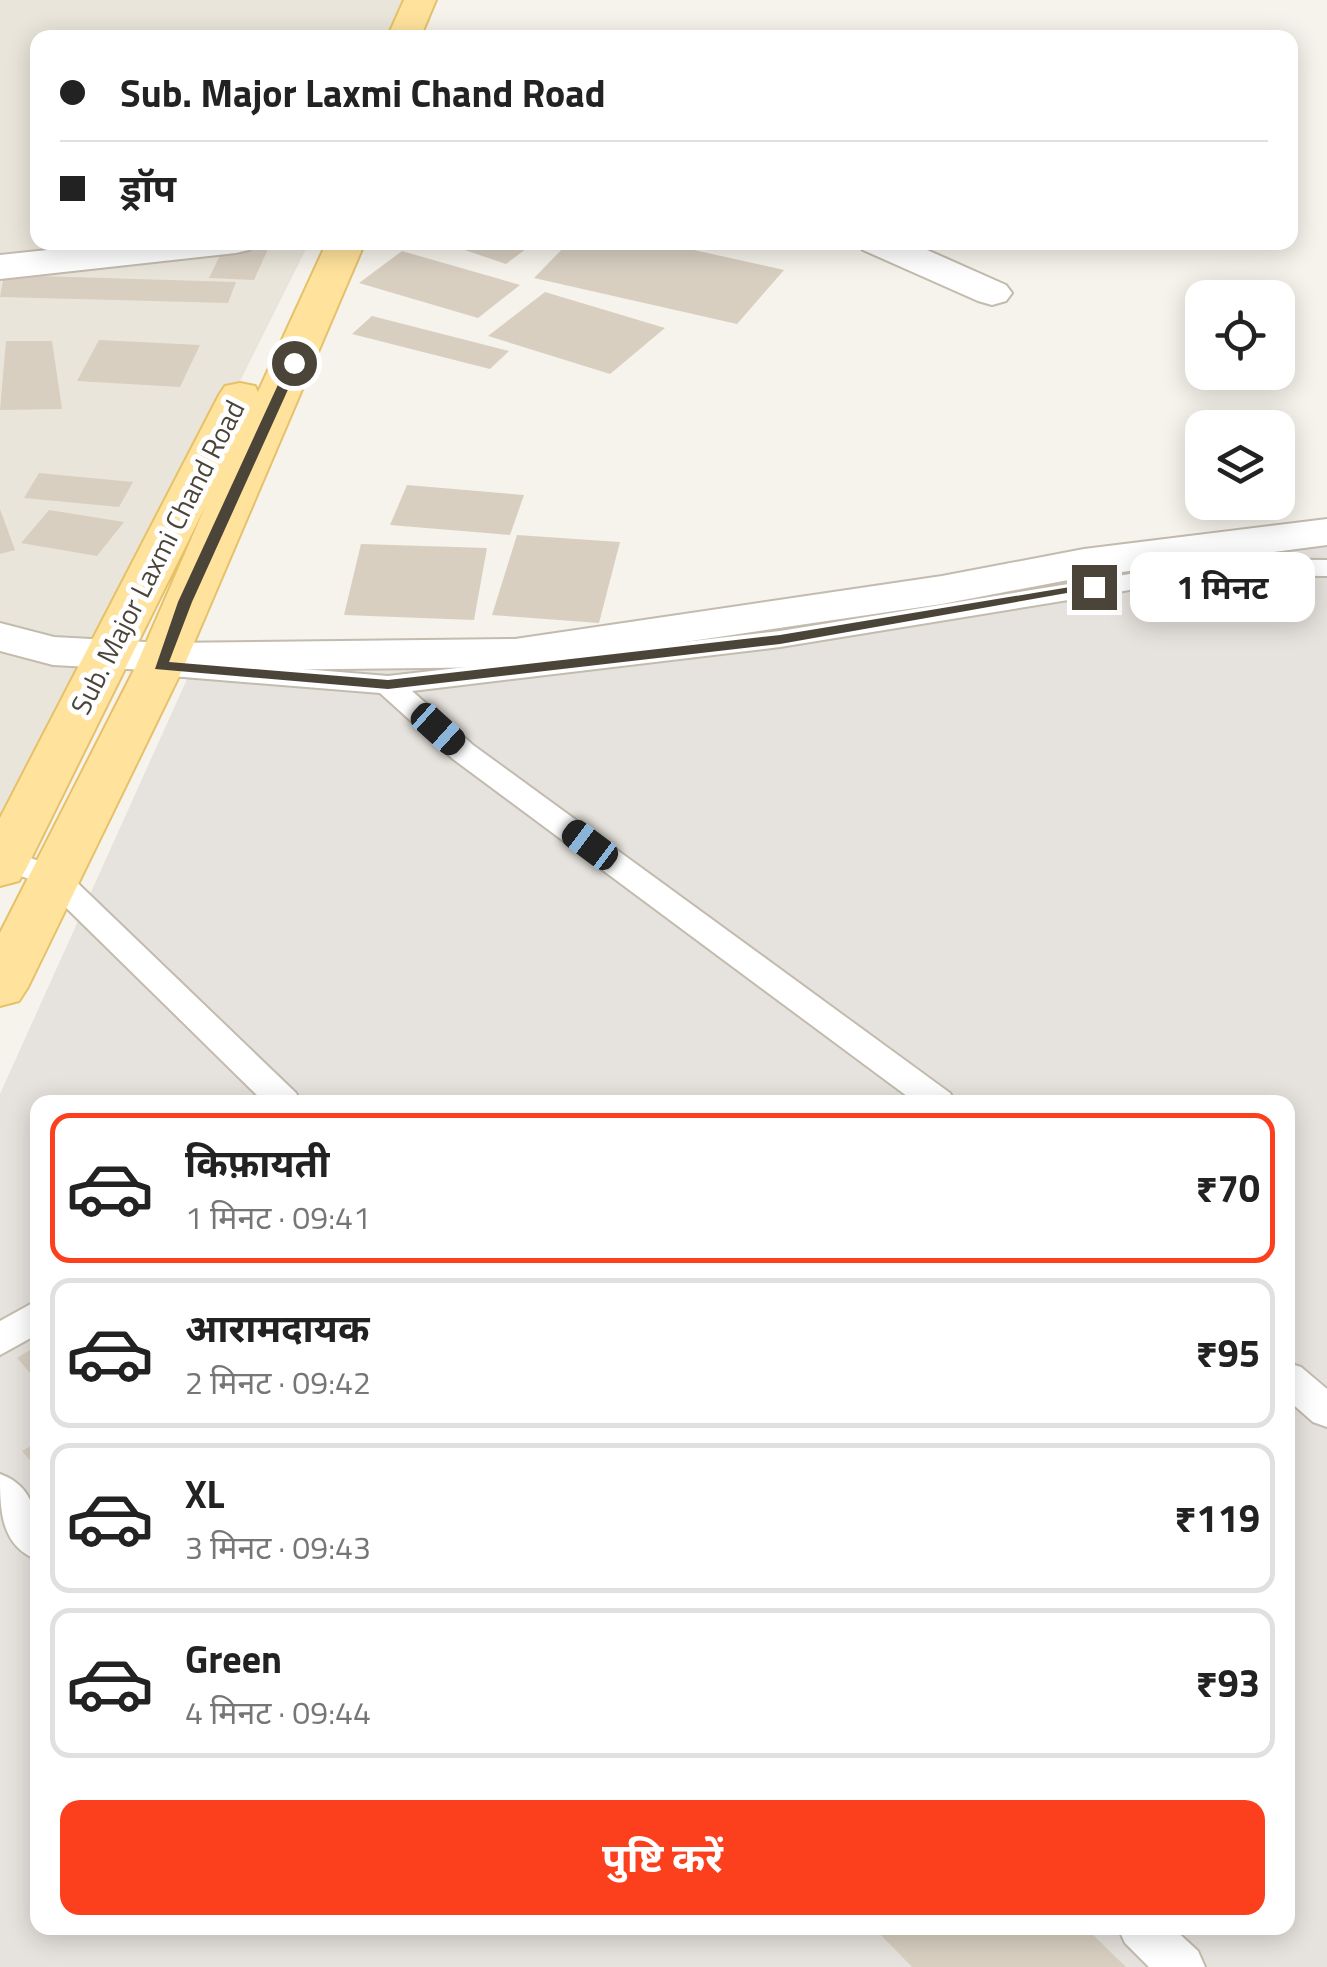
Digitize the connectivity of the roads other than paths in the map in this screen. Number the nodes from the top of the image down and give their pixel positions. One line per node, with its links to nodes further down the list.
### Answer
1 (420, 0): 3 (main road)
2 (452, 0): 4 (main road)
3 (406, 30)
4 (439, 30)
5 (160, 250): 9 (street)
6 (307, 250): 14 (main road, Sub. Major Laxmi Chand Road)
7 (342, 250): 15 (main road, Sub. Major Laxmi Chand Road)
8 (894, 250): 10 (street)
9 (0, 267)
10 (992, 293)
11 (1327, 532): 15 (street)
12 (1327, 568): 16 (lane)
13 (0, 637): 14 (street)
14 (106, 654): 15 (street); 17 (main road, Sub. Major Laxmi Chand Road)
15 (162, 662): 16 (lane); 18 (main road, Sub. Major Laxmi Chand Road)
16 (388, 684): 21 (lane)
17 (3, 864): 18 (lane)
18 (53, 877): 19 (main road, Sub. Major Laxmi Chand Road); 20 (lane)
19 (0, 986)
20 (277, 1095)
21 (928, 1095)
22 (30, 1319): 23 (lane)
23 (0, 1340)
24 (1295, 1384): 25 (lane)
25 (1327, 1411)
26 (0, 1491): 27 (lane)
27 (30, 1532)
28 (1148, 1935): 29 (lane)
29 (1182, 1967)

